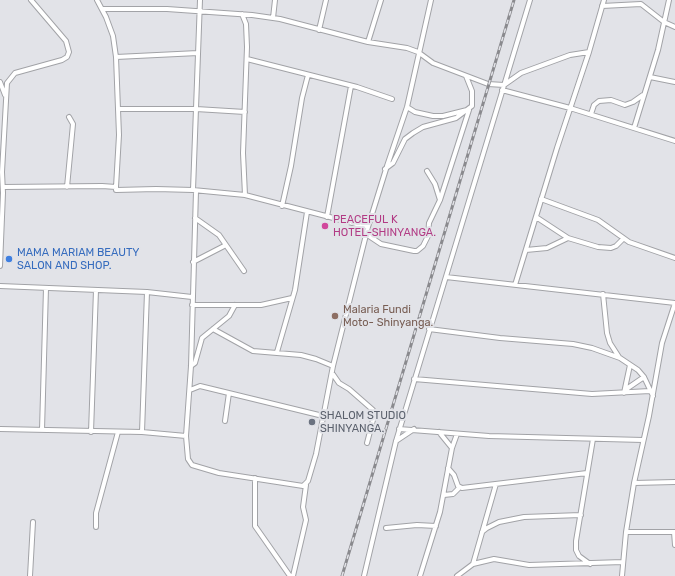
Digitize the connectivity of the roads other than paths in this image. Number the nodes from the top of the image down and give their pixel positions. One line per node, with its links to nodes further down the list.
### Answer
1 (31, 0): 34 (street)
2 (97, 0): 12 (street)
3 (200, 0): 13 (street)
4 (275, 0): 15 (street)
5 (326, 0): 18 (street)
6 (381, 0): 19 (street)
7 (431, 0): 20 (street)
8 (530, 0): 30 (street)
9 (604, 0): 11 (street)
10 (669, 0): 16 (street)
11 (602, 6): 16 (street); 21 (street)
12 (102, 9): 13 (street); 23 (street)
13 (199, 12): 14 (street); 22 (street)
14 (242, 14): 15 (street); 24 (street)
15 (274, 18): 18 (street)
16 (664, 22): 17 (street); 27 (street)
17 (675, 27)
18 (319, 30): 19 (street)
19 (368, 42): 20 (street)
20 (418, 52): 26 (street); 36 (street)
21 (589, 52): 30 (street); 37 (street)
22 (198, 53): 23 (street); 39 (street)
23 (116, 57): 38 (street)
24 (247, 59): 25 (street); 41 (street)
25 (308, 76): 31 (street); 56 (street)
26 (466, 76): 30 (street); 40 (street)
27 (650, 77): 29 (street); 33 (street)
28 (0, 82): 34 (street)
29 (675, 82)
30 (504, 85): 32 (street)
31 (351, 86): 35 (street); 58 (street)
32 (502, 90): 37 (street); 72 (street)
33 (643, 95): 42 (street); 44 (street)
34 (6, 96): 48 (street)
35 (392, 99)
36 (407, 107): 40 (street); 46 (street)
37 (570, 108): 42 (street); 54 (street)
38 (118, 109): 39 (street); 51 (street)
39 (196, 109): 41 (street); 52 (street)
40 (469, 110): 46 (street); 55 (street)
41 (245, 112): 53 (street)
42 (591, 114): 44 (street)
43 (69, 117): 50 (street)
44 (634, 128): 45 (street)
45 (675, 141)
46 (386, 169): 62 (street)
47 (427, 171): 55 (street)
48 (1, 172): 49 (street)
49 (3, 187): 50 (street); 61 (street)
50 (67, 187): 51 (street)
51 (116, 187): 52 (street)
52 (194, 190): 53 (street); 60 (street)
53 (245, 195): 56 (street)
54 (541, 198): 59 (street); 65 (street)
55 (440, 200): 63 (street)
56 (282, 206): 57 (street)
57 (307, 212): 58 (street); 80 (street)
58 (327, 216): 62 (street)
59 (536, 217): 64 (street); 67 (street)
60 (195, 218): 66 (street); 69 (street)
61 (1, 227): 70 (street)
62 (368, 227): 63 (street)
63 (366, 234): 90 (street)
64 (568, 238): 65 (street); 67 (street)
65 (623, 239): 68 (street)
66 (226, 245): 69 (street); 71 (street)
67 (526, 250): 73 (street)
68 (675, 258)
69 (193, 262): 79 (street)
70 (0, 266)
71 (244, 271)
72 (446, 277): 73 (street); 85 (street)
73 (515, 285): 78 (street)
74 (0, 286): 75 (street)
75 (46, 288): 76 (street); 104 (street)
76 (96, 290): 77 (street); 105 (street)
77 (147, 292): 79 (street); 107 (street)
78 (603, 294): 81 (street); 87 (street)
79 (192, 297): 82 (street)
80 (292, 298): 83 (street); 86 (street)
81 (675, 303): 98 (street)
82 (192, 305): 83 (street); 89 (street)
83 (235, 305): 84 (street)
84 (213, 329): 86 (street); 89 (street)
85 (430, 329): 87 (street); 93 (street)
86 (277, 352): 90 (street)
87 (620, 358): 88 (street)
88 (630, 365): 92 (street); 96 (street)
89 (191, 366): 94 (street)
90 (333, 366): 91 (street)
91 (332, 373): 99 (street); 114 (street)
92 (644, 377): 95 (street); 96 (street)
93 (414, 379): 96 (street); 102 (street)
94 (190, 390): 97 (street); 110 (street)
95 (650, 391): 96 (street); 98 (street)
96 (624, 392)
97 (229, 393): 99 (street); 100 (street)
98 (653, 396): 112 (street)
99 (323, 416): 121 (street)
100 (226, 420)
101 (0, 429): 104 (street)
102 (400, 429): 103 (street); 113 (street)
103 (414, 429): 108 (street); 113 (street)
104 (42, 430): 105 (street)
105 (91, 432): 106 (street)
106 (118, 432): 107 (street); 128 (street)
107 (142, 432): 110 (street)
108 (439, 432): 109 (street); 115 (street)
109 (457, 434): 111 (street); 115 (street)
110 (186, 436): 118 (street)
111 (593, 439): 112 (street); 117 (street)
112 (643, 440): 120 (street)
113 (396, 441): 140 (street)
114 (367, 443)
115 (452, 448): 116 (street)
116 (448, 468): 123 (street); 124 (street)
117 (587, 473): 122 (street); 125 (street)
118 (255, 478): 121 (street); 138 (street)
119 (675, 482): 120 (street)
120 (634, 483): 131 (street)
121 (306, 484): 139 (street)
122 (496, 484): 123 (street); 130 (street)
123 (459, 488): 124 (street)
124 (444, 495): 127 (street)
125 (581, 515): 130 (street); 136 (street)
126 (33, 522): 137 (street)
127 (436, 526): 129 (street); 141 (street)
128 (96, 527)
129 (386, 528)
130 (482, 532): 135 (street)
131 (626, 532): 132 (street); 134 (street)
132 (675, 532): 133 (street)
133 (675, 546)
134 (623, 562): 136 (street); 143 (street)
135 (473, 564): 136 (street); 142 (street)
136 (590, 564)
137 (30, 576)
138 (290, 576)
139 (293, 576)
140 (364, 576)
141 (420, 576)
142 (457, 576)
143 (622, 576)

